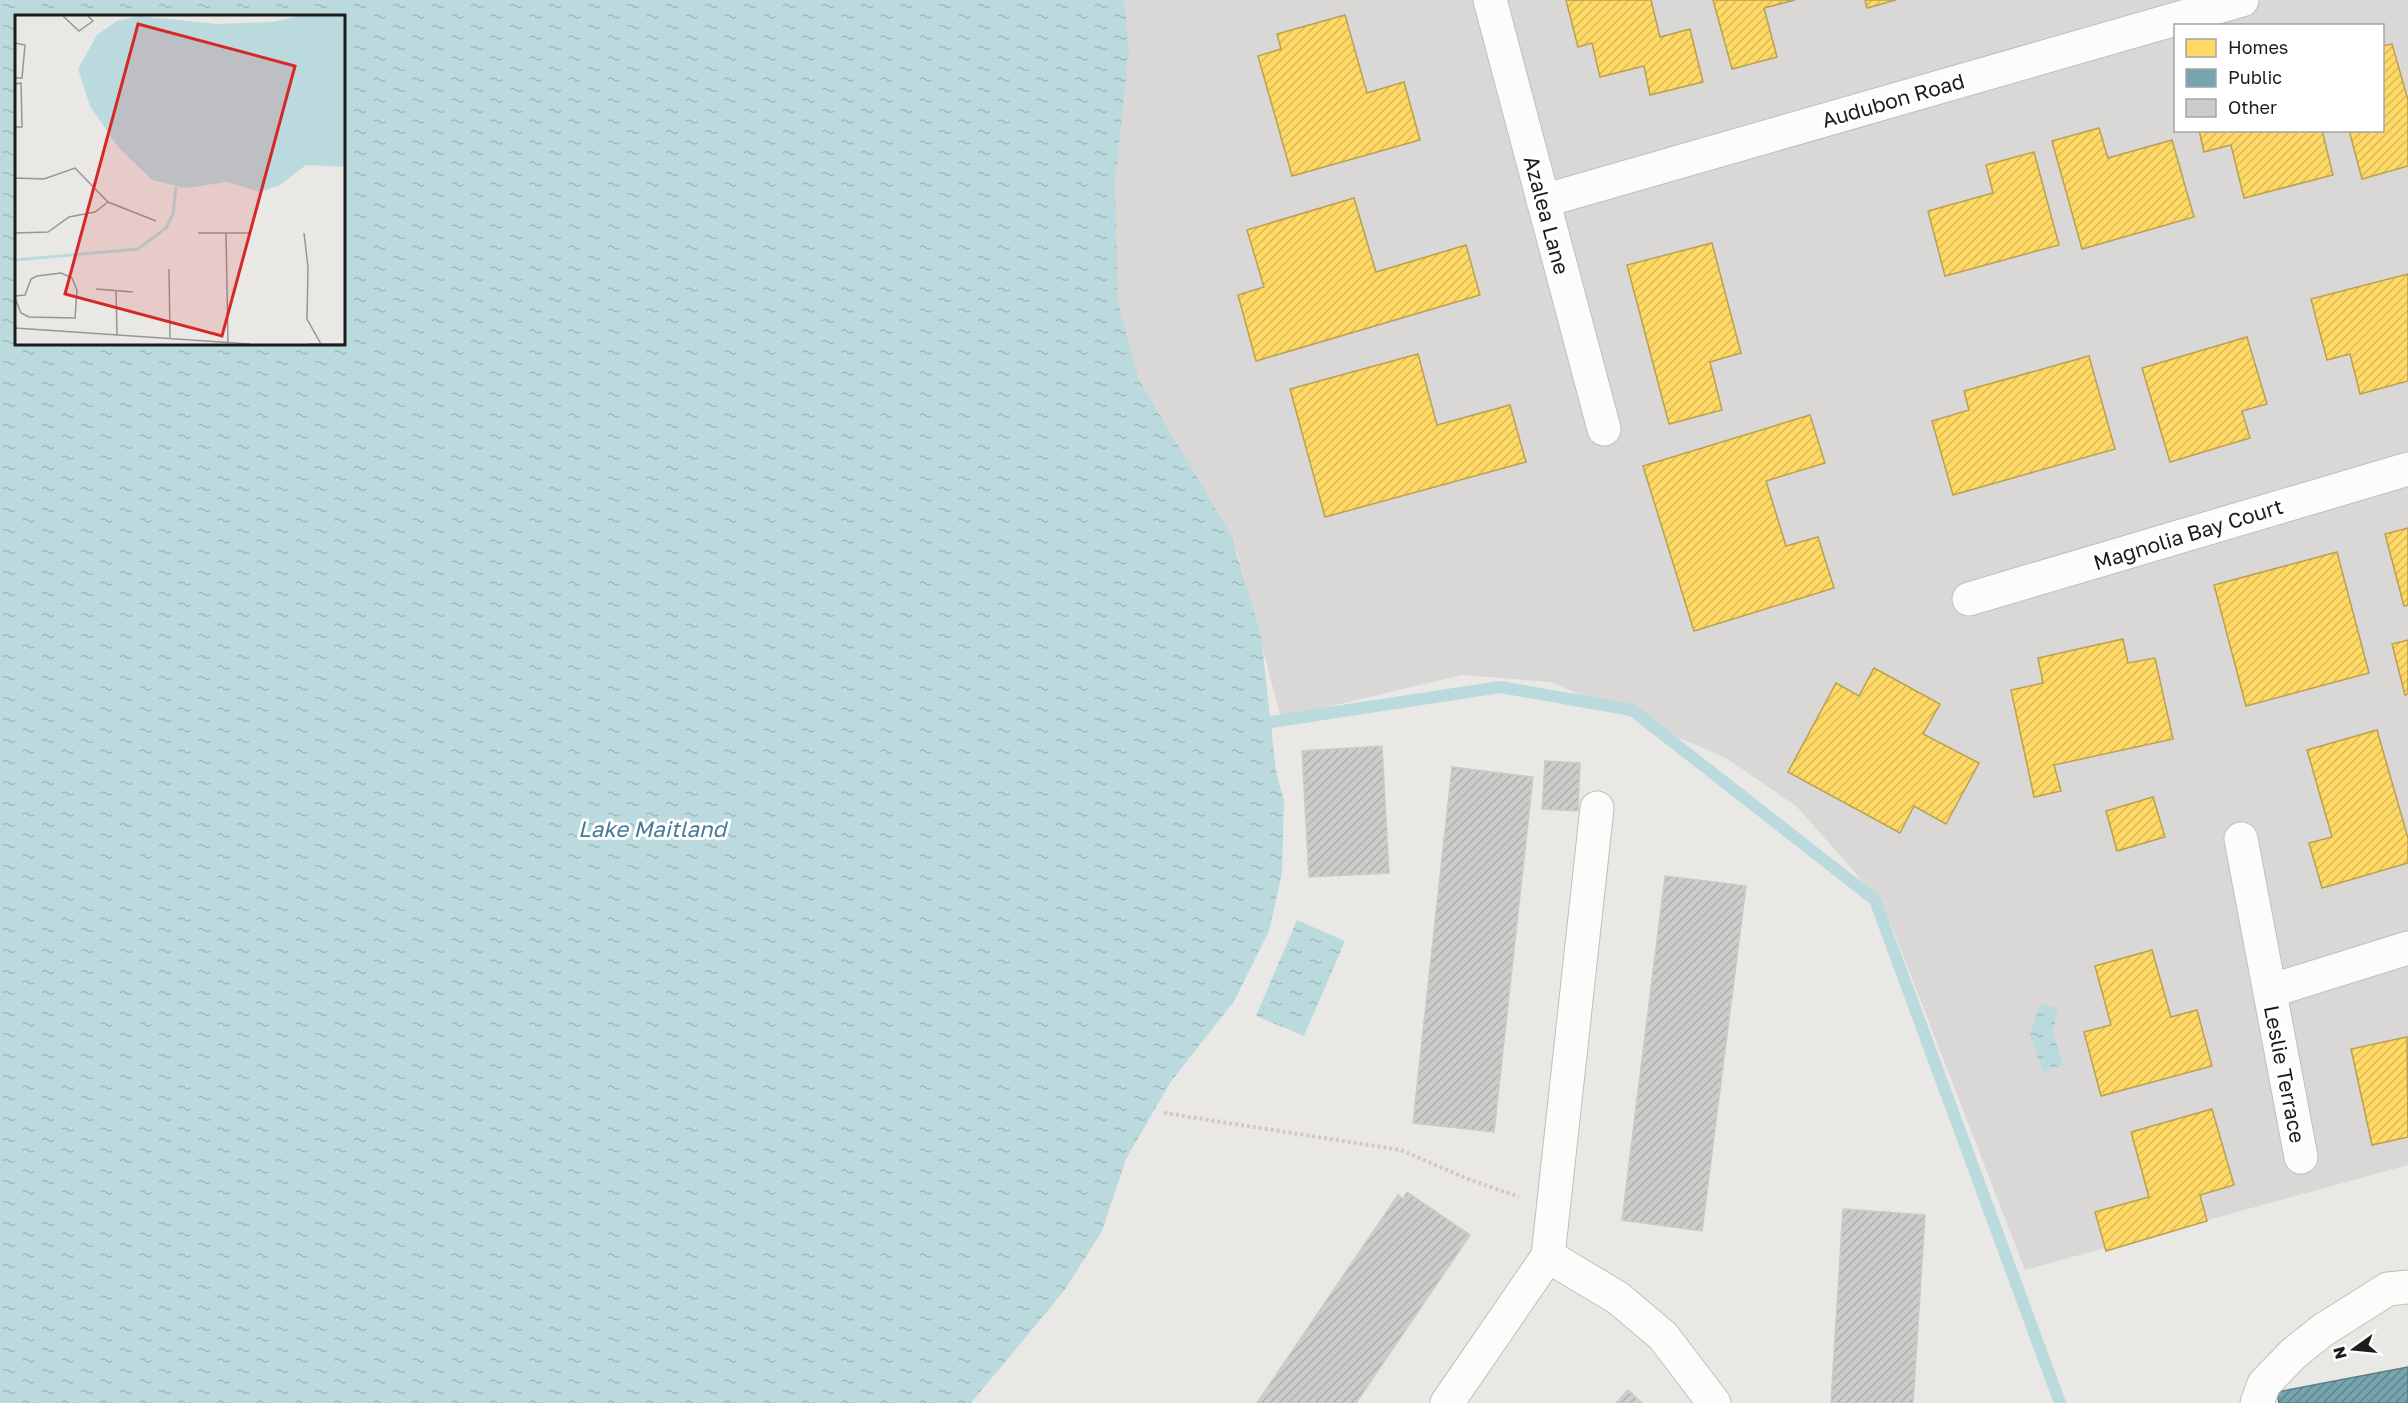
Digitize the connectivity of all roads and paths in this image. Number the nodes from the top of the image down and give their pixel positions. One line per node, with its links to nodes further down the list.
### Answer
1 (1490, 0): 3 (street, Azalea Lane)
2 (2242, 0): 3 (street, Audubon Road)
3 (1543, 201): 4 (street, Azalea Lane)
4 (1604, 429)
5 (2408, 469): 6 (street, Magnolia Bay Court)
6 (1969, 599)
7 (1597, 808): 13 (street)
8 (2241, 839): 10 (street, Leslie Terrace)
9 (2408, 948): 10 (street, Leslie Terrace)
10 (2270, 991): 12 (street, Leslie Terrace)
11 (1164, 1113): 13 (path)
12 (2301, 1156)
13 (1554, 1209): 14 (street)
14 (1548, 1256): 16 (street); 17 (street)
15 (2408, 1287): 18 (street)
16 (1447, 1403)
17 (1714, 1403)
18 (2257, 1403)

